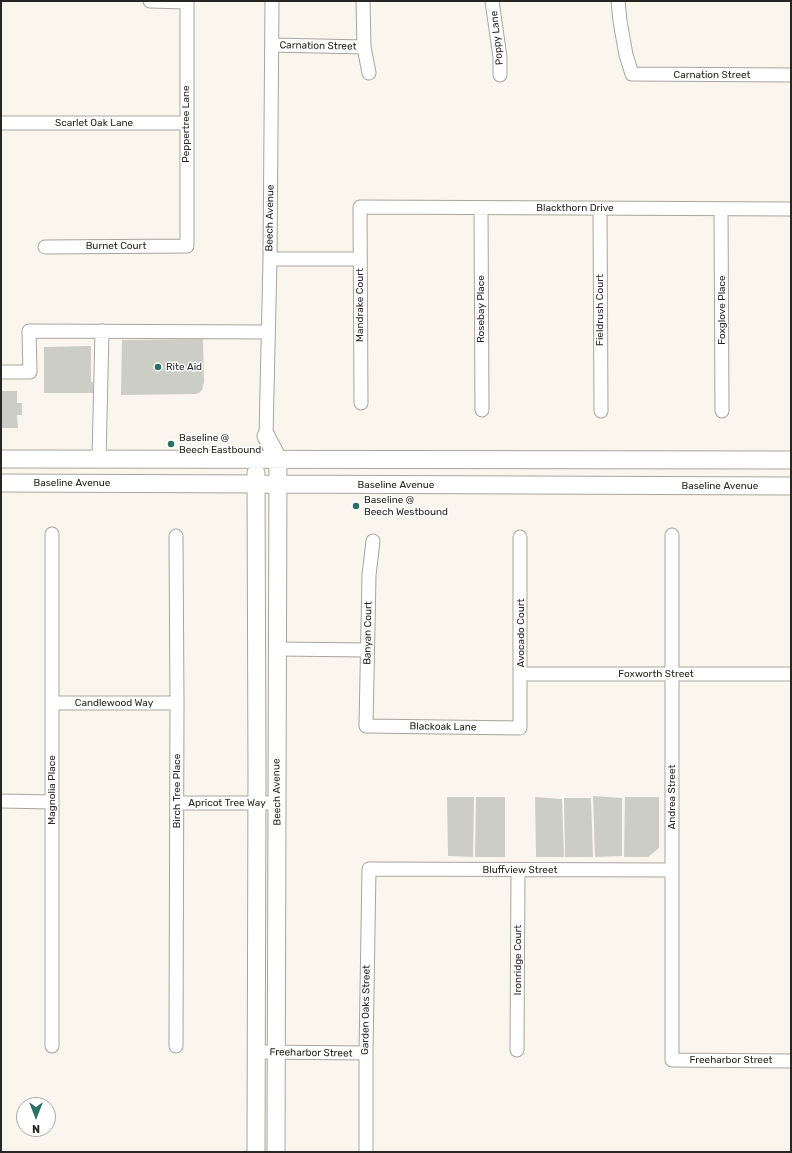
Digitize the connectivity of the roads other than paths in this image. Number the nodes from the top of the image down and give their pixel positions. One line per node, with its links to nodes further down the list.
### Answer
1 (150, 1): 2 (street)
2 (187, 1): 13 (street, Peppertree Lane)
3 (272, 1): 7 (street, Beech Avenue)
4 (363, 1): 8 (street)
5 (492, 1): 10 (street, Poppy Lane)
6 (618, 1): 11 (street, Carnation Street)
7 (272, 45): 8 (street, Carnation Street); 21 (street, Beech Avenue)
8 (364, 47): 9 (street)
9 (369, 73)
10 (500, 75)
11 (791, 75)
12 (1, 123): 13 (street, Scarlet Oak Lane)
13 (186, 124): 19 (street, Peppertree Lane)
14 (360, 207): 15 (street, Blackthorn Drive); 22 (street, Mandrake Court)
15 (481, 208): 16 (street, Blackthorn Drive); 27 (street, Rosebay Place)
16 (600, 208): 17 (street, Blackthorn Drive); 28 (street, Fieldrush Court)
17 (721, 209): 18 (street, Blackthorn Drive); 29 (street, Foxglove Place)
18 (791, 209)
19 (187, 246): 20 (street, Burnet Court)
20 (45, 247)
21 (270, 260): 22 (street); 24 (street, Beech Avenue)
22 (360, 260): 26 (street, Mandrake Court)
23 (102, 331): 24 (street); 25 (street); 34 (street)
24 (268, 332): 30 (street, Beech Avenue)
25 (1, 372)
26 (361, 403)
27 (482, 410)
28 (601, 411)
29 (722, 411)
30 (266, 436): 32 (main road, Beech Avenue); 33 (main road, Beech Avenue)
31 (1, 458): 34 (main road)
32 (255, 459): 33 (main road); 34 (main road); 37 (main road, Beech Avenue)
33 (278, 459): 35 (main road); 38 (main road, Beech Avenue)
34 (99, 460)
35 (791, 460)
36 (1, 483): 37 (main road, Baseline Avenue)
37 (256, 484): 38 (main road, Baseline Avenue); 57 (main road, Beech Avenue)
38 (278, 485): 39 (main road, Baseline Avenue); 45 (main road, Beech Avenue)
39 (791, 486)
40 (52, 534): 50 (street, Magnolia Place)
41 (672, 534): 47 (street, Andrea Street)
42 (176, 536): 51 (street, Birch Tree Place)
43 (520, 537): 48 (street, Avocado Court)
44 (373, 541): 46 (street, Banyan Court)
45 (277, 649): 46 (street); 58 (main road, Beech Avenue)
46 (367, 650): 52 (street, Banyan Court)
47 (672, 673): 48 (street, Foxworth Street); 49 (street, Foxworth Street); 61 (street, Andrea Street)
48 (521, 674): 53 (street, Avocado Court)
49 (791, 674)
50 (52, 703): 51 (street, Candlewood Way); 55 (street, Magnolia Place)
51 (177, 703): 56 (street, Birch Tree Place)
52 (366, 726): 53 (street, Blackoak Lane)
53 (520, 728)
54 (1, 801): 55 (street)
55 (52, 802): 62 (street, Magnolia Place)
56 (177, 803): 57 (street, Apricot Tree Way); 63 (street, Birch Tree Place)
57 (257, 803): 58 (street, Apricot Tree Way); 65 (main road, Beech Avenue)
58 (277, 803): 66 (main road, Beech Avenue)
59 (369, 869): 60 (street, Bluffview Street); 67 (street, Garden Oaks Street)
60 (518, 870): 61 (street, Bluffview Street); 64 (street, Ironridge Court)
61 (672, 870): 68 (street, Andrea Street)
62 (52, 1046)
63 (176, 1046)
64 (518, 1050)
65 (257, 1052): 66 (street, Freeharbor Street); 70 (main road, Beech Avenue)
66 (276, 1052): 67 (street, Freeharbor Street); 71 (main road, Beech Avenue)
67 (366, 1053): 72 (street, Garden Oaks Street)
68 (672, 1060): 69 (street, Freeharbor Street)
69 (791, 1061)
70 (256, 1152)
71 (276, 1152)
72 (366, 1152)

